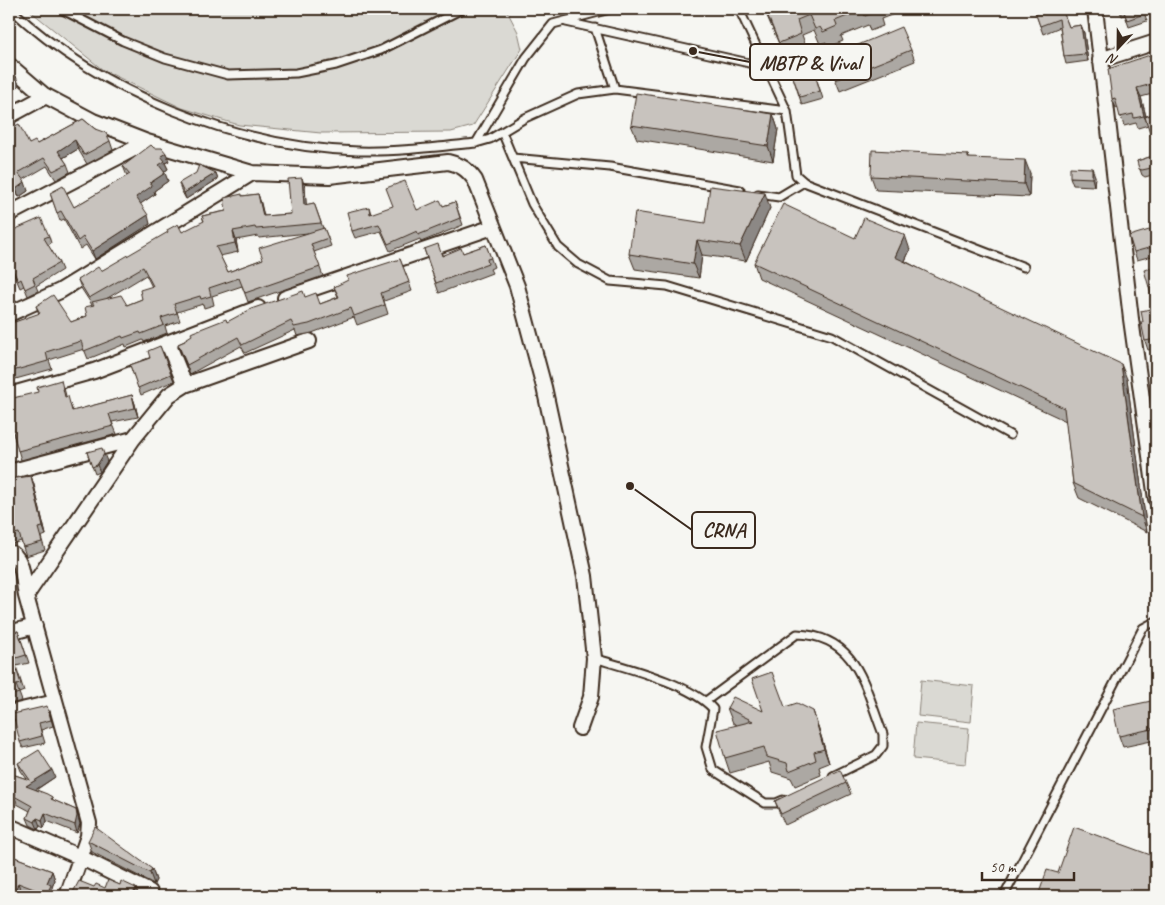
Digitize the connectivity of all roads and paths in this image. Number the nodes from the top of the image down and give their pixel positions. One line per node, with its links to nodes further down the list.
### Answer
1 (11, 9): 19 (lane)
2 (61, 9): 3 (lane)
3 (462, 9)
4 (610, 9): 7 (lane)
5 (739, 9): 12 (lane)
6 (1096, 9): 10 (street)
7 (566, 22): 8 (lane); 19 (lane)
8 (595, 28): 12 (lane); 13 (lane)
9 (1156, 42): 10 (street)
10 (1100, 60): 34 (street)
11 (9, 64): 14 (street)
12 (767, 67): 15 (lane)
13 (615, 88): 15 (lane); 17 (lane)
14 (46, 96): 16 (street); 18 (street)
15 (787, 111): 22 (lane)
16 (9, 116)
17 (502, 132): 19 (lane); 20 (lane)
18 (147, 142): 21 (street); 23 (street)
19 (476, 143)
20 (513, 158): 22 (lane); 31 (lane)
21 (252, 173): 24 (street); 26 (street)
22 (804, 182): 25 (lane)
23 (9, 214)
24 (494, 227): 28 (street); 40 (street)
25 (1024, 267)
26 (9, 314)
27 (309, 341): 29 (street)
28 (168, 343): 29 (street); 30 (street)
29 (184, 385): 32 (street)
30 (9, 395)
31 (1010, 435)
32 (133, 439): 33 (street); 36 (street)
33 (9, 472)
34 (1156, 499)
35 (9, 552): 36 (street)
36 (26, 596): 38 (street)
37 (1156, 621): 51 (lane)
38 (35, 626): 39 (street); 42 (street)
39 (9, 633)
40 (594, 658): 41 (lane); 44 (street)
41 (706, 701): 45 (lane); 46 (lane)
42 (55, 702): 43 (street); 48 (street)
43 (9, 713)
44 (580, 728)
45 (826, 779)
46 (793, 795)
47 (9, 826): 48 (street)
48 (82, 858): 49 (street); 50 (street)
49 (150, 892)
50 (67, 896)
51 (1004, 896)

